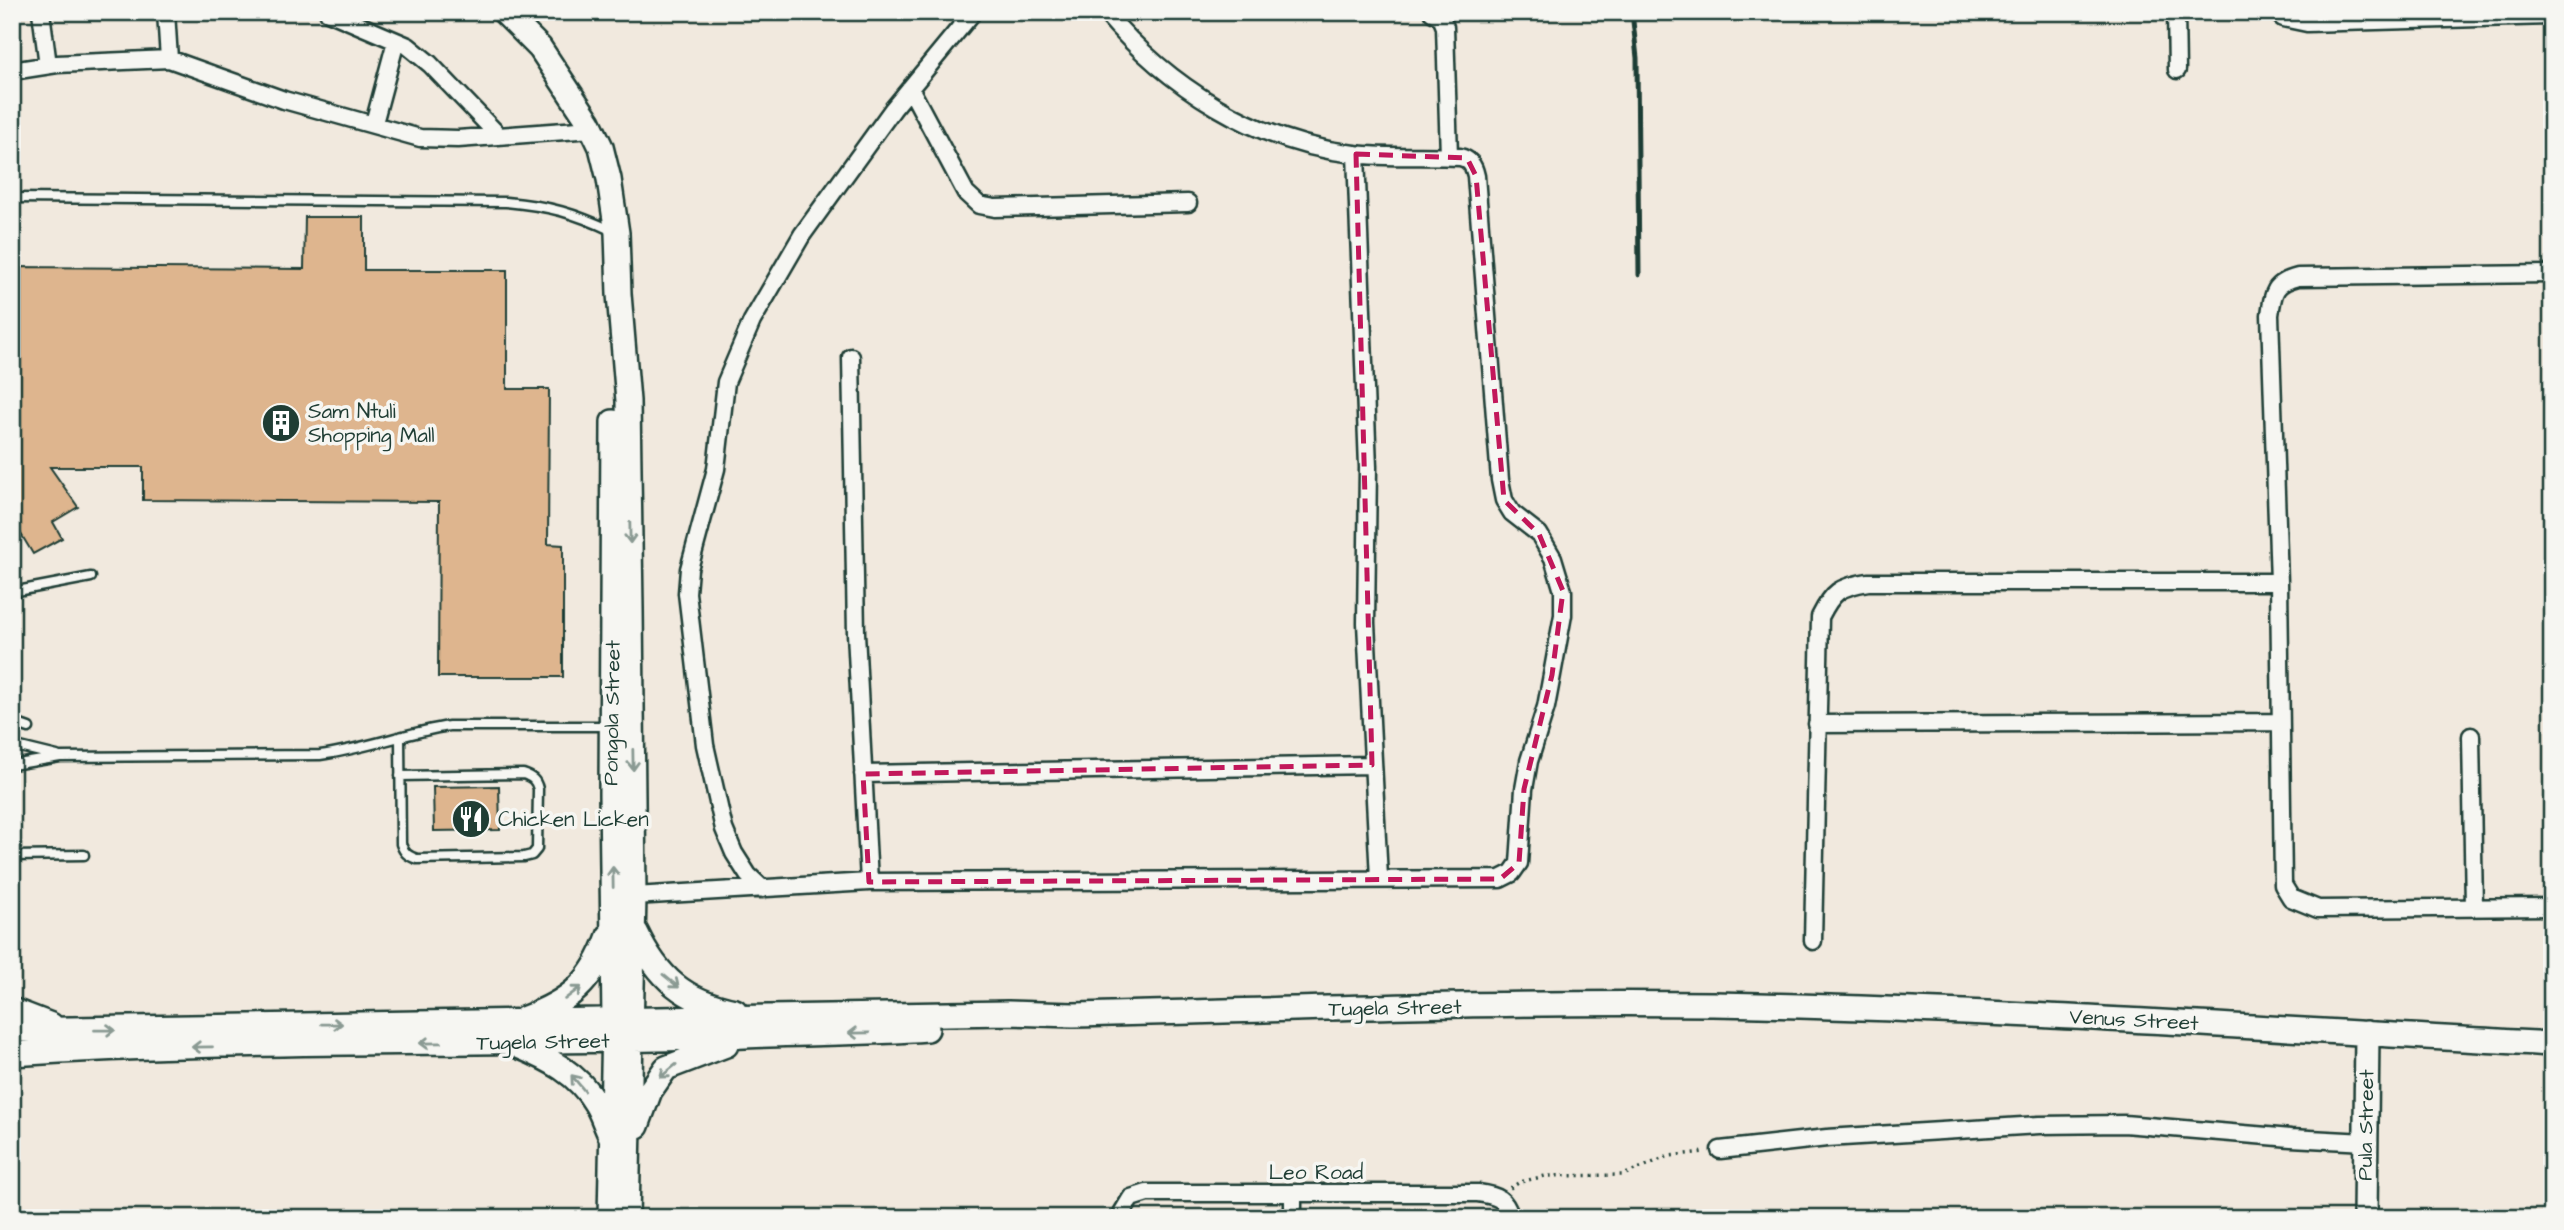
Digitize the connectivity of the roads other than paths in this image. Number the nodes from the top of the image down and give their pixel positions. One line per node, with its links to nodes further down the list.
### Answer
1 (41, 12): 13 (street)
2 (166, 12): 12 (street)
3 (328, 12): 11 (street)
4 (504, 12): 18 (street, Pongola Street)
5 (973, 12): 16 (street)
6 (1105, 12): 20 (street)
7 (1432, 12): 21 (street)
8 (2176, 12): 14 (street)
9 (2276, 12): 10 (street)
10 (2552, 16)
11 (396, 41): 17 (street); 19 (street)
12 (169, 59): 13 (street); 17 (street)
13 (48, 65): 15 (street)
14 (2176, 70)
15 (12, 71)
16 (910, 88): 23 (street); 47 (street)
17 (374, 124): 19 (street)
18 (592, 129): 19 (street); 24 (street, Pongola Street)
19 (499, 136)
20 (1356, 154): 21 (street); 40 (street)
21 (1448, 156): 45 (street)
22 (12, 198): 24 (lane)
23 (1188, 203)
24 (617, 233): 33 (street, Pongola Street)
25 (2552, 274): 28 (street)
26 (851, 357): 41 (street)
27 (91, 577): 29 (lane)
28 (2279, 582): 31 (street); 32 (street)
29 (12, 592)
30 (12, 722): 34 (lane)
31 (2279, 722): 32 (street); 50 (street)
32 (1817, 724): 52 (street)
33 (622, 726): 36 (lane); 48 (street, Pongola Street, one-way to 48); 51 (street, Pongola Street, one-way to 33)
34 (29, 728)
35 (2471, 736): 50 (street)
36 (400, 737): 38 (lane); 42 (lane)
37 (12, 746): 38 (lane)
38 (60, 757): 39 (lane)
39 (12, 765)
40 (1372, 765): 41 (street); 45 (street)
41 (863, 774): 46 (street)
42 (400, 776): 42 (lane)
43 (84, 855): 44 (lane)
44 (12, 856)
45 (1379, 877): 46 (street)
46 (869, 882): 47 (street)
47 (763, 889): 48 (street)
48 (634, 896): 51 (street, Pongola Street)
49 (2552, 906): 50 (street)
50 (2474, 907)
51 (623, 925): 56 (street, one-way to 56); 59 (street, Pongola Street); 60 (street, one-way to 51)
52 (1813, 941)
53 (1716, 1004): 55 (street, Tugela Street); 61 (street, Venus Street)
54 (12, 1010): 57 (street)
55 (1073, 1016): 56 (street, Tugela Street); 62 (street, Tugela Street, one-way to 62)
56 (767, 1017): 59 (street, Tugela Street)
57 (59, 1029): 58 (street, Tugela Street); 60 (street, Tugela Street, one-way to 60)
58 (12, 1030)
59 (623, 1030): 60 (street, Tugela Street); 62 (street, Tugela Street); 65 (street, Pongola Street)
60 (511, 1033): 64 (street, Tugela Street, one-way to 64); 65 (street, one-way to 60)
61 (2367, 1033): 63 (street, Venus Street); 66 (street, Pula Street)
62 (753, 1037): 65 (street, one-way to 65)
63 (2552, 1044)
64 (12, 1054)
65 (621, 1142): 69 (street, Pongola Street); 70 (street, Pongola Street)
66 (2366, 1142): 67 (street); 74 (street, Pula Street)
67 (1720, 1150)
68 (1293, 1193): 71 (street, Leo Road); 72 (street); 73 (street, Leo Road)
69 (610, 1218)
70 (628, 1218)
71 (1119, 1218)
72 (1293, 1218)
73 (1511, 1218)
74 (2365, 1218)

